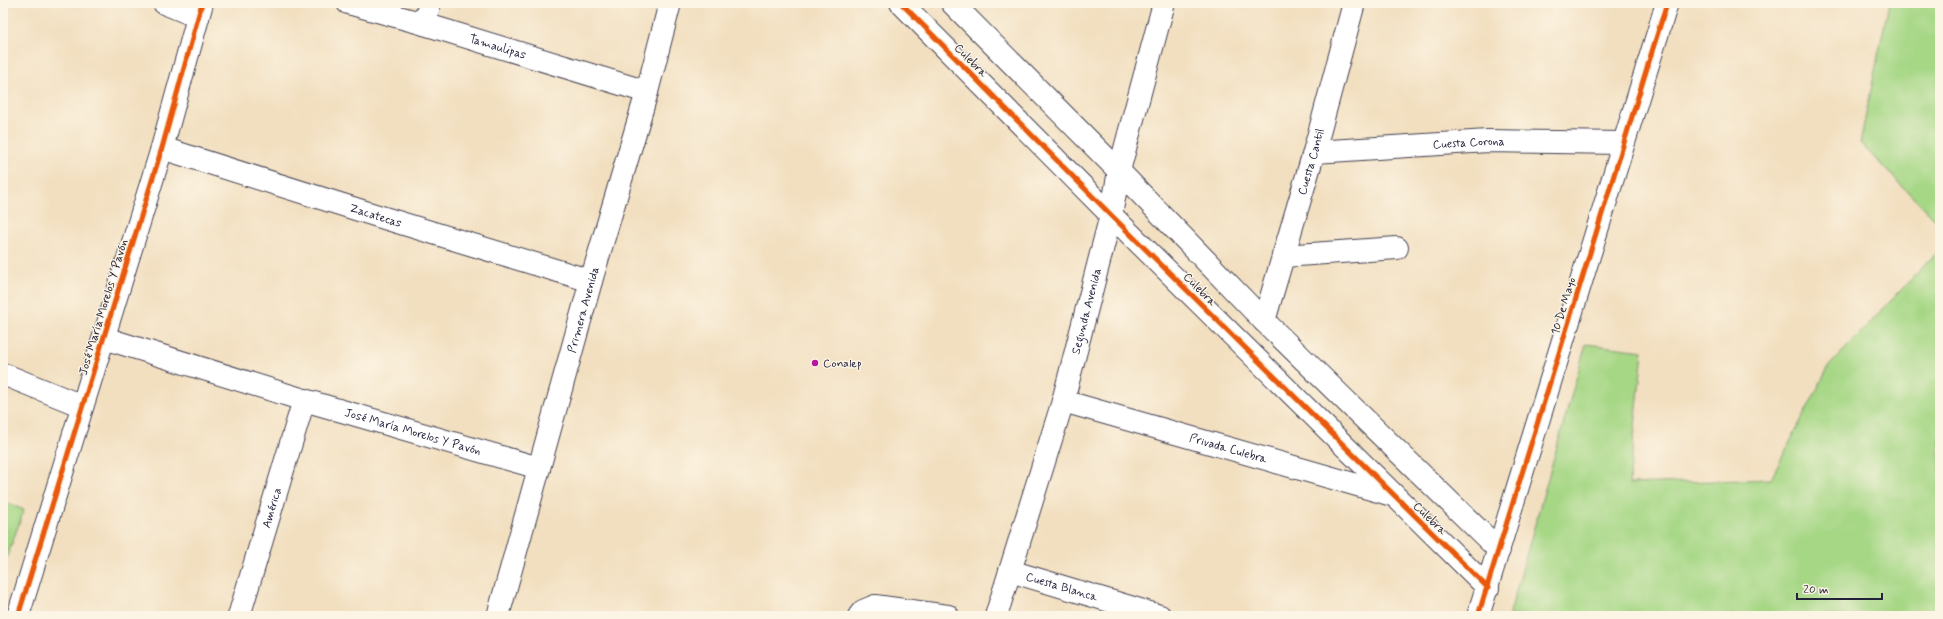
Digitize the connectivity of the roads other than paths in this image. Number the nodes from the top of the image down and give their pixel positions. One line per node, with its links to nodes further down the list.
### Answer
1 (164, 3): 10 (street)
2 (348, 3): 11 (street, Tamaulipas)
3 (430, 3): 11 (street)
4 (670, 3): 12 (street, Primera Avenida)
5 (901, 3): 17 (street, Culebra)
6 (952, 3): 16 (street, Culebra)
7 (1164, 3): 16 (street, Segunda Avenida)
8 (1354, 3): 15 (street, Cuesta Cantil)
9 (1667, 3): 13 (street, 10 De Mayo)
10 (200, 10): 14 (street, José María Morelos Y Pavón)
11 (424, 24): 12 (street, Tamaulipas)
12 (647, 92): 20 (street, Primera Avenida)
13 (1623, 143): 15 (street, Cuesta Corona); 29 (street, 10 De Mayo)
14 (162, 148): 20 (street, Zacatecas); 22 (street, José María Morelos Y Pavón)
15 (1314, 152): 19 (street, Cuesta Cantil)
16 (1119, 171): 17 (street, Segunda Avenida); 21 (street, Culebra)
17 (1111, 215): 25 (street, Segunda Avenida); 28 (street, Culebra)
18 (1397, 248): 19 (street)
19 (1282, 256): 21 (street, Cuesta Cantil)
20 (591, 281): 27 (street, Primera Avenida)
21 (1264, 320): 29 (street, Culebra)
22 (104, 338): 24 (street, José María Morelos Y Pavón); 26 (street, José María Morelos Y Pavón)
23 (3, 374): 26 (street)
24 (304, 400): 27 (street, José María Morelos Y Pavón); 35 (street, América)
25 (1063, 401): 28 (street, Privada Culebra); 30 (street, Segunda Avenida)
26 (82, 406): 34 (street, José María Morelos Y Pavón)
27 (539, 468): 36 (street, Primera Avenida)
28 (1393, 495): 31 (street, Culebra)
29 (1499, 550): 31 (street, 10 De Mayo)
30 (1010, 571): 39 (street, Segunda Avenida); 40 (street, Cuesta Blanca)
31 (1488, 588): 41 (street, 10 De Mayo)
32 (3, 612): 33 (street)
33 (12, 616)
34 (18, 616)
35 (239, 616)
36 (498, 616)
37 (859, 616): 38 (street)
38 (948, 616)
39 (996, 616)
40 (1160, 616)
41 (1478, 616)

